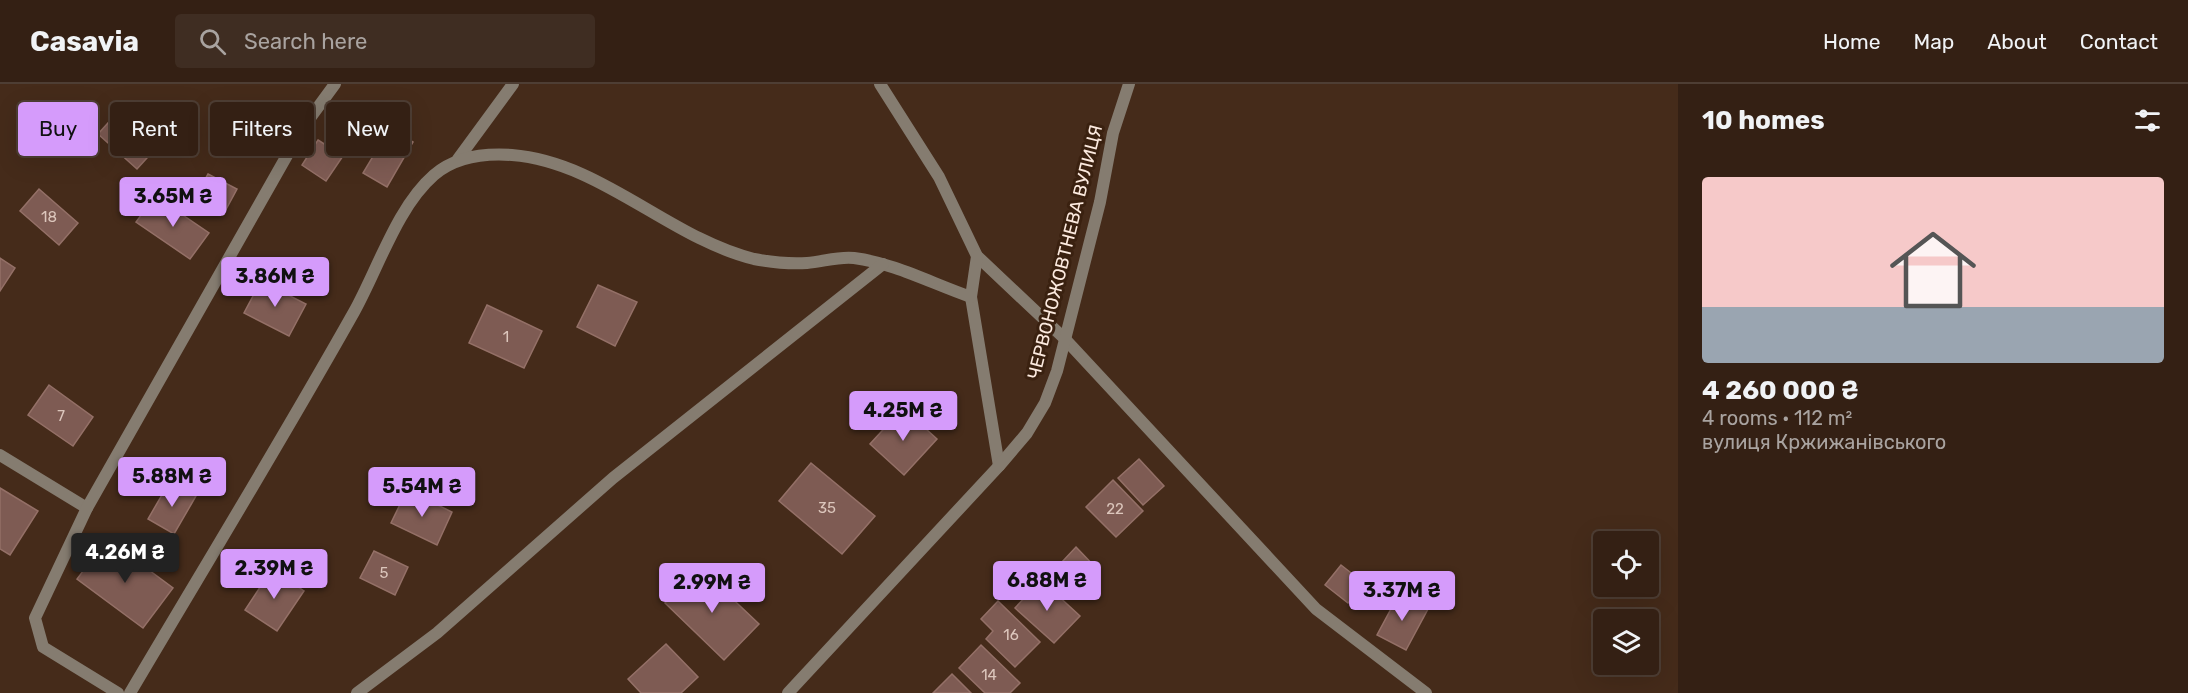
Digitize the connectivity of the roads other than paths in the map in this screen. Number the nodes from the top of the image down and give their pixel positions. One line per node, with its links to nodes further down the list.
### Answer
1 (335, 84): 12 (street)
2 (513, 84): 5 (street)
3 (880, 84): 6 (street)
4 (1129, 84): 9 (street, ЧЕРВОНОЖОВТНЕВА ВУЛИЦЯ)
5 (458, 159): 7 (street); 14 (street)
6 (976, 256): 8 (street); 9 (street)
7 (883, 264): 8 (street); 15 (street)
8 (971, 297): 11 (street)
9 (1065, 339): 11 (street, ЧЕРВОНОЖОВТНЕВА ВУЛИЦЯ); 17 (street)
10 (0, 455): 12 (street)
11 (999, 466): 16 (street, ЧЕРВОНОЖОВТНЕВА ВУЛИЦЯ)
12 (87, 508): 13 (street)
13 (118, 693)
14 (130, 693)
15 (357, 693)
16 (788, 693)
17 (1426, 693)

